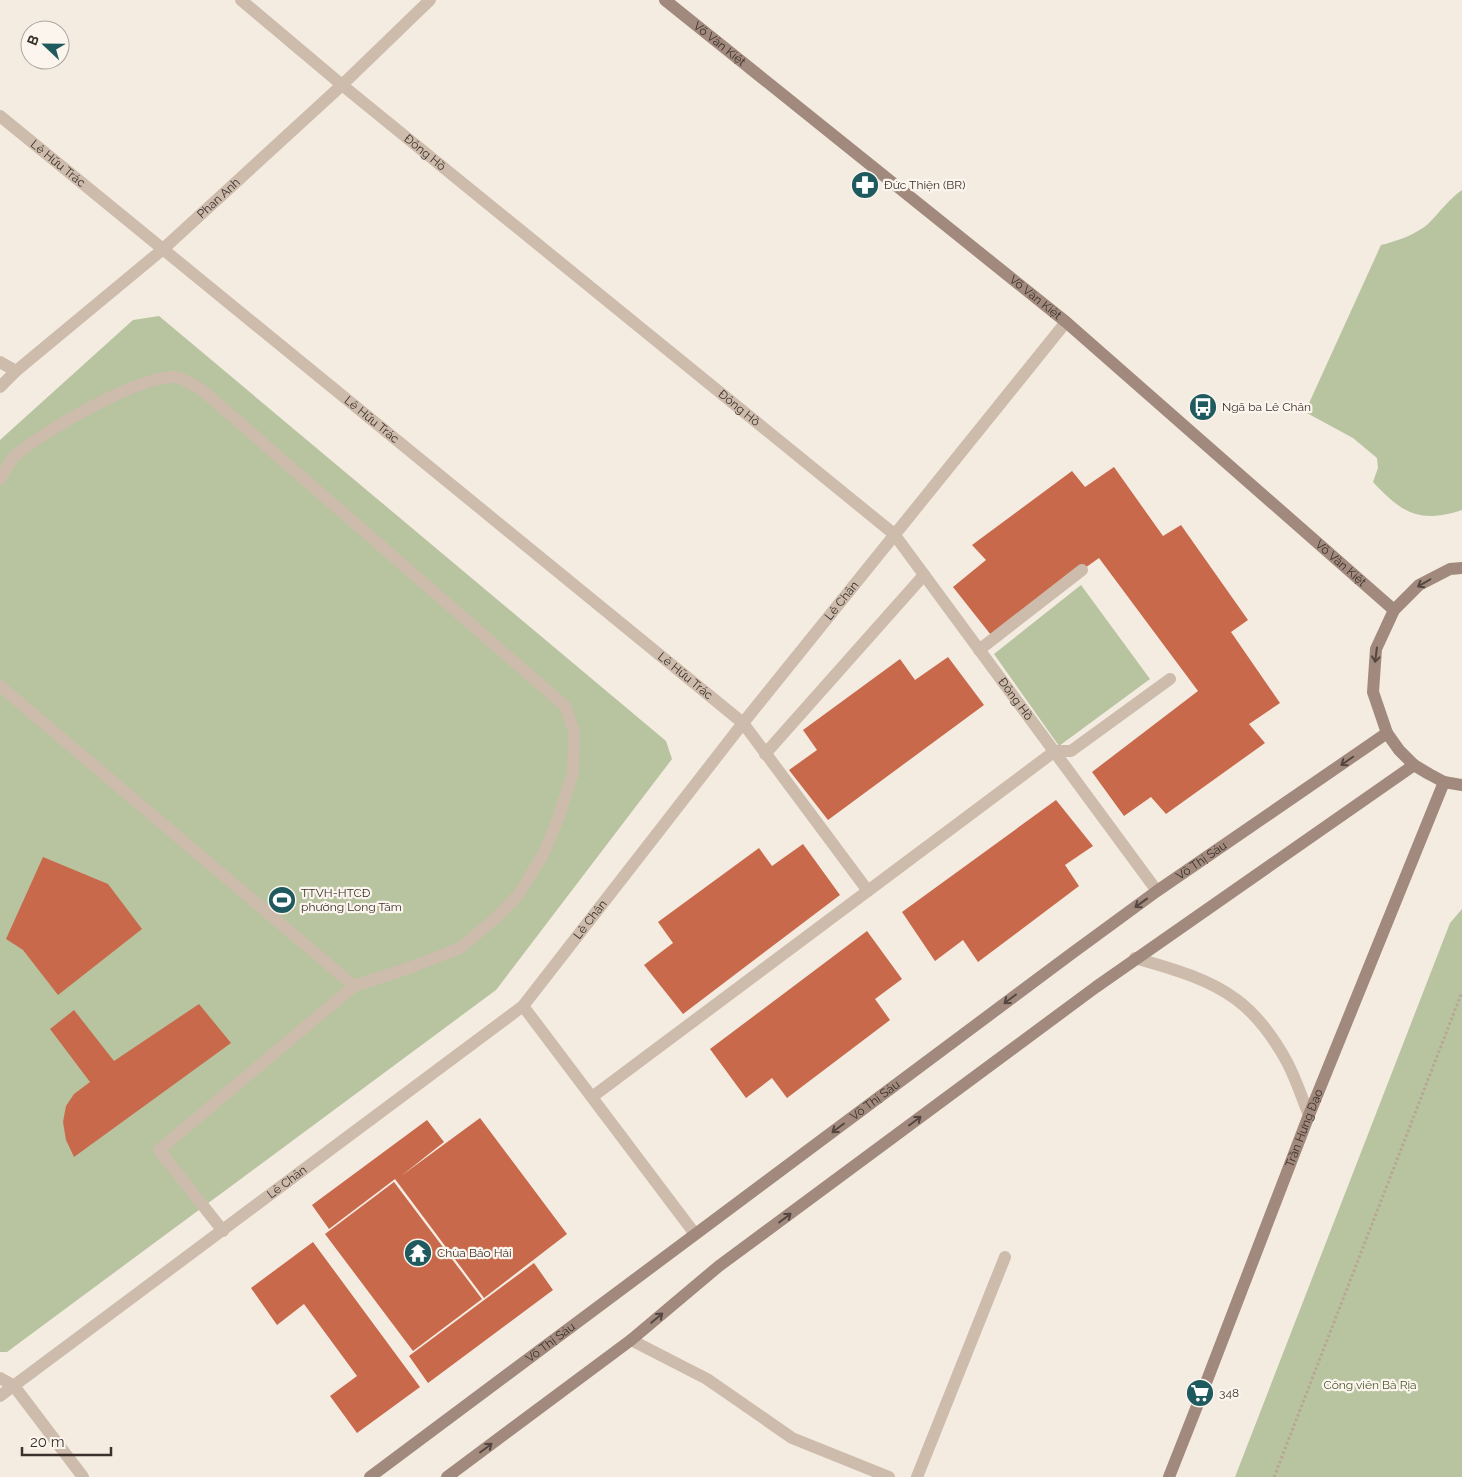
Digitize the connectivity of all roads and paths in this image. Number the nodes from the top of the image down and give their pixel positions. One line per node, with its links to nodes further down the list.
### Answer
1 (241, 0): 4 (street, Đông Hồ)
2 (430, 0): 4 (street, Phan Anh)
3 (665, 0): 7 (main road, Võ Văn Kiệt)
4 (342, 85): 6 (street, Phan Anh); 12 (street, Đông Hồ)
5 (0, 116): 6 (street, Lê Hữu Trác)
6 (162, 250): 9 (street, Phan Anh); 20 (street, Lê Hữu Trác)
7 (1066, 322): 12 (street, Lê Chân); 16 (main road, Võ Văn Kiệt)
8 (0, 362): 9 (street)
9 (16, 371): 10 (street, Phan Anh)
10 (0, 387)
11 (0, 479): 30 (street)
12 (894, 534): 15 (street, Đông Hồ); 20 (street, Lê Chân)
13 (1462, 568): 16 (main road, one-way to 16)
14 (1082, 570): 17 (street)
15 (924, 575): 17 (street, Đông Hồ); 23 (street)
16 (1394, 610): 21 (main road, one-way to 21)
17 (979, 650): 22 (street, Đông Hồ)
18 (1170, 679): 22 (street)
19 (0, 686): 30 (street)
20 (743, 723): 23 (street, Lê Hữu Trác); 32 (street, Lê Chân)
21 (1387, 733): 24 (main road); 28 (main road, Võ Thị Sáu, one-way to 28)
22 (1054, 751): 27 (street); 28 (street, Đông Hồ)
23 (765, 754): 27 (street, Lê Hữu Trác)
24 (1414, 765): 25 (main road); 29 (main road)
25 (1444, 782): 26 (main road); 34 (main road, Trần Hưng Đạo)
26 (1462, 785)
27 (868, 891): 33 (street)
28 (1157, 891): 36 (main road, Võ Thị Sáu, one-way to 36)
29 (1135, 958): 34 (street); 38 (main road, one-way to 29)
30 (354, 986): 35 (street)
31 (1462, 992): 48 (path)
32 (523, 1006): 33 (street); 35 (street, Lê Chân)
33 (592, 1098): 36 (street)
34 (1309, 1115): 47 (main road, Trần Hưng Đạo)
35 (222, 1231): 40 (street, Lê Chân)
36 (695, 1234): 43 (main road, Võ Thị Sáu)
37 (1005, 1257): 46 (street)
38 (631, 1340): 44 (main road, one-way to 38); 45 (street)
39 (0, 1378): 40 (street)
40 (14, 1386): 41 (street, Lê Chân); 42 (street)
41 (0, 1396)
42 (84, 1477)
43 (370, 1477)
44 (447, 1477)
45 (889, 1477)
46 (917, 1477)
47 (1169, 1477)
48 (1274, 1477)

